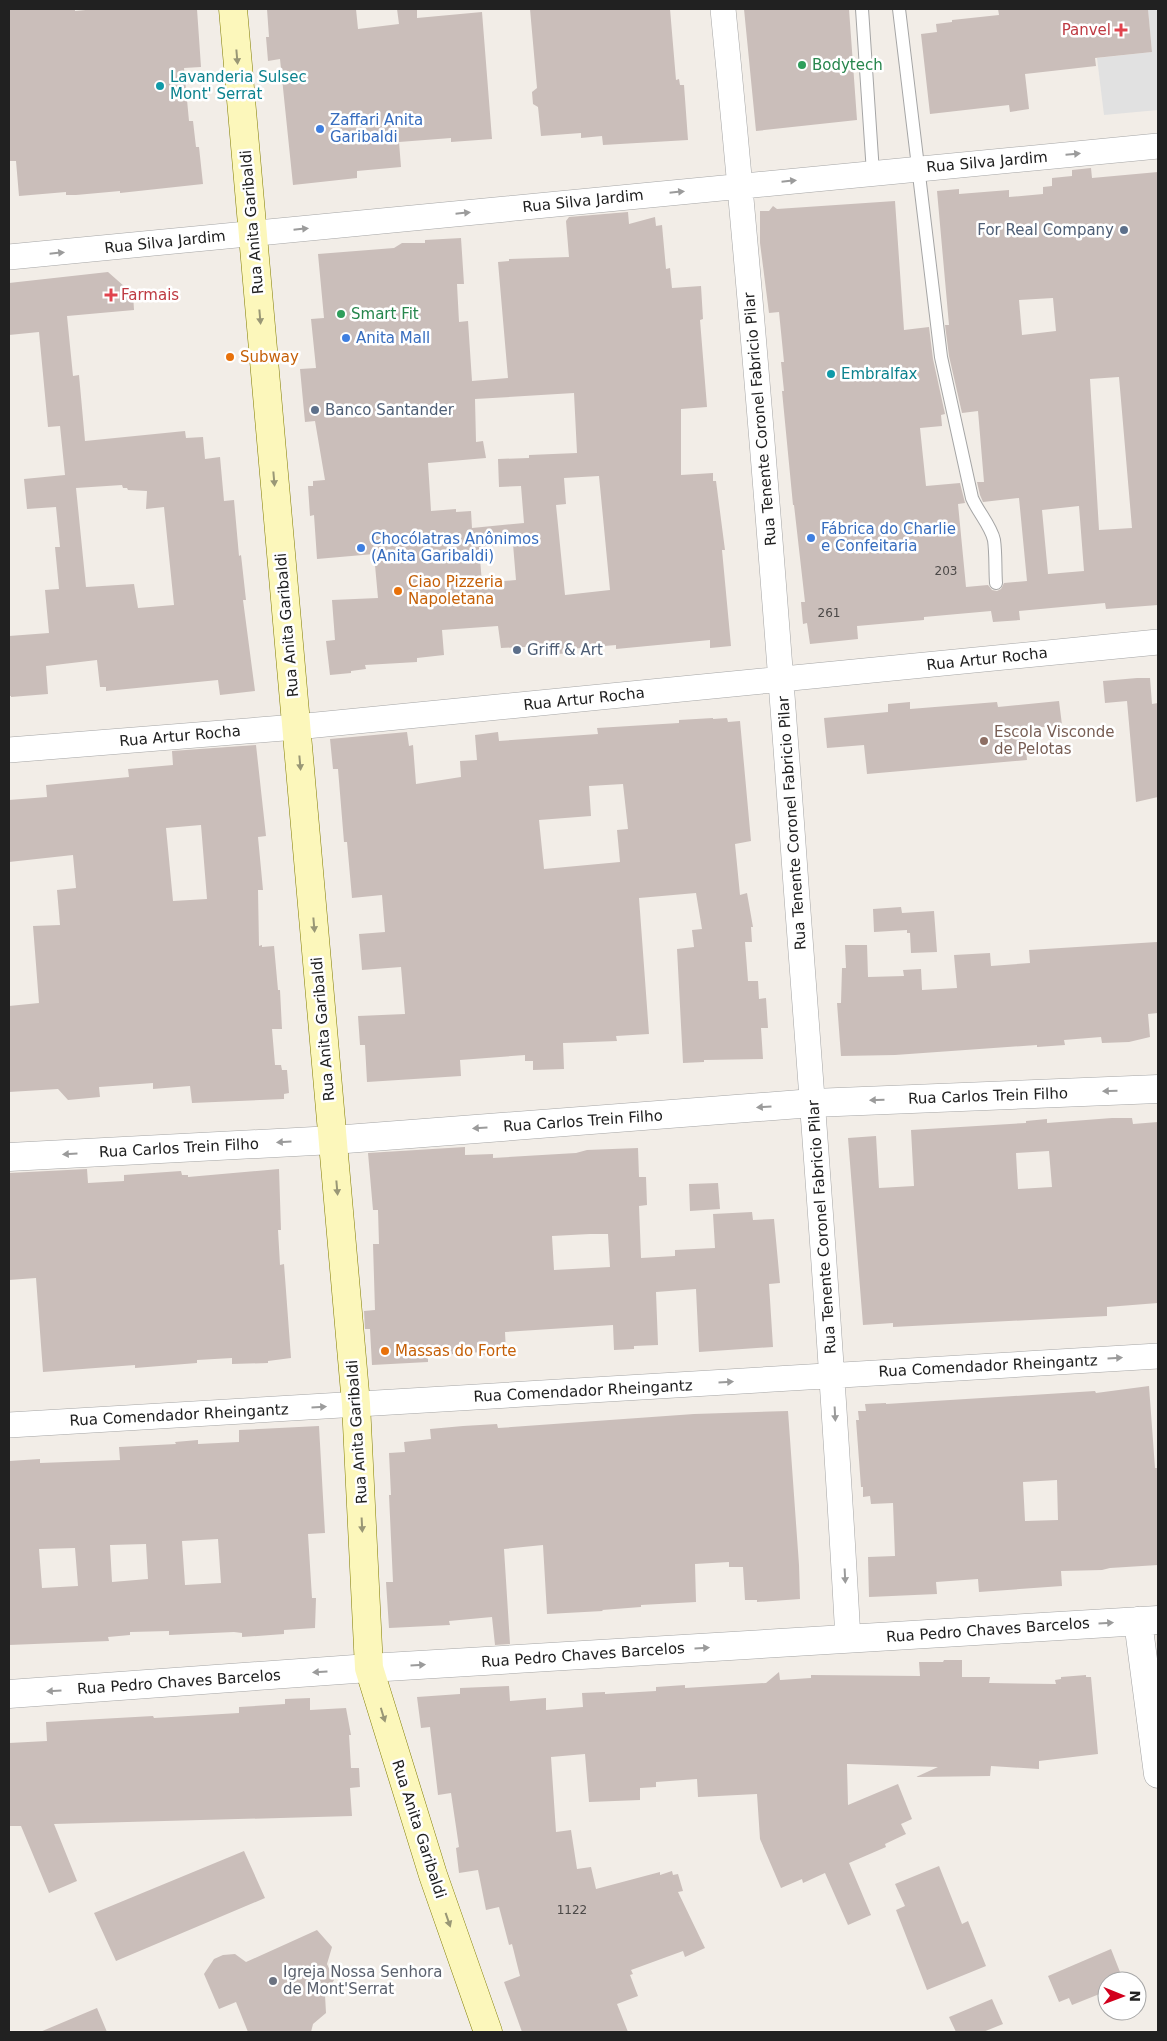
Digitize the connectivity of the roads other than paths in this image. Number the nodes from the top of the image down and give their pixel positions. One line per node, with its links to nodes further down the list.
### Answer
1 (233, 9): 9 (main road, Rua Anita Garibaldi, one-way to 9)
2 (723, 9): 8 (street, Rua Tenente Coronel Fabricio Pilar)
3 (862, 9): 7 (lane)
4 (899, 9): 6 (lane)
5 (1158, 146): 6 (street, Rua Silva Jardim, one-way to 5)
6 (918, 168): 7 (street, Rua Silva Jardim); 11 (lane)
7 (873, 173): 8 (street, Rua Silva Jardim, one-way to 7)
8 (741, 186): 9 (street, Rua Silva Jardim, one-way to 8); 13 (street, Rua Tenente Coronel Fabricio Pilar)
9 (252, 234): 10 (street, Rua Silva Jardim, one-way to 9); 14 (main road, Rua Anita Garibaldi, one-way to 14)
10 (9, 257)
11 (996, 583)
12 (1158, 642): 13 (street, Rua Artur Rocha)
13 (781, 680): 14 (street, Rua Artur Rocha); 17 (street, Rua Tenente Coronel Fabricio Pilar)
14 (296, 727): 15 (street, Rua Artur Rocha); 18 (main road, Rua Anita Garibaldi, one-way to 18)
15 (9, 750)
16 (1158, 1088): 17 (street, Rua Carlos Trein Filho, one-way to 17)
17 (813, 1103): 18 (street, Rua Carlos Trein Filho, one-way to 18); 21 (street, Rua Tenente Coronel Fabricio Pilar)
18 (333, 1140): 19 (street, Rua Carlos Trein Filho, one-way to 19); 22 (main road, Rua Anita Garibaldi, one-way to 22)
19 (9, 1157)
20 (1158, 1356): 21 (street, Rua Comendador Rheingantz, one-way to 20)
21 (833, 1376): 22 (street, Rua Comendador Rheingantz, one-way to 21); 25 (street, Rua Tenente Coronel Fabricio Pilar, one-way to 25)
22 (356, 1404): 23 (street, Rua Comendador Rheingantz, one-way to 22); 26 (main road, Rua Anita Garibaldi, one-way to 26)
23 (9, 1425)
24 (1148, 1620): 25 (street, Rua Pedro Chaves Barcelos, one-way to 24); 28 (street)
25 (848, 1638): 26 (street, Rua Pedro Chaves Barcelos, one-way to 25)
26 (369, 1668): 27 (street, Rua Pedro Chaves Barcelos, one-way to 27); 29 (main road, Rua Anita Garibaldi, one-way to 29)
27 (9, 1694)
28 (1158, 1774)
29 (488, 2032)

